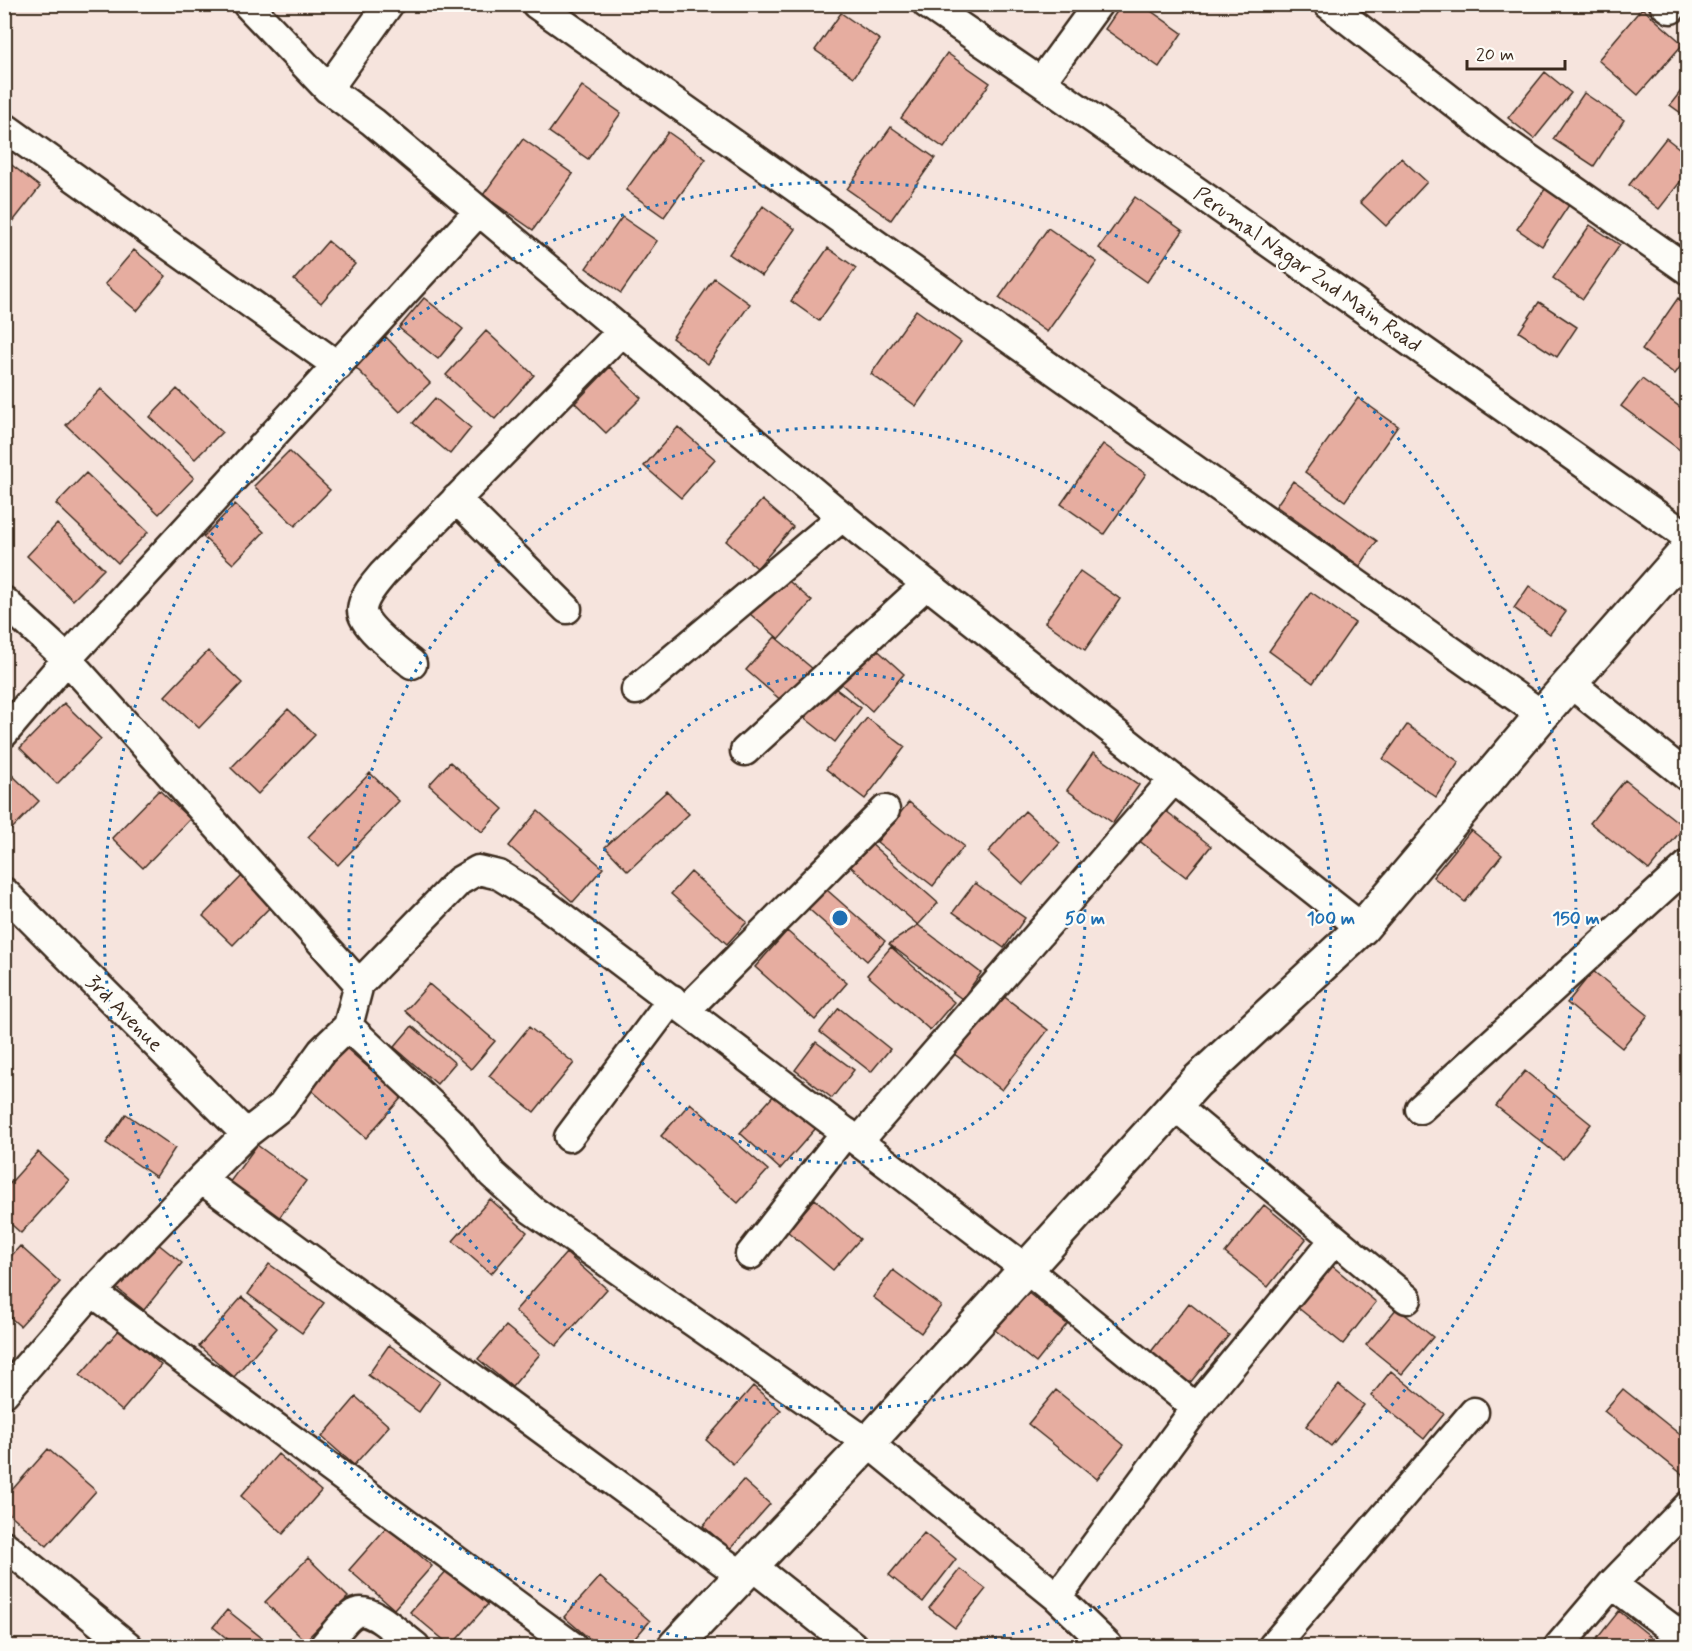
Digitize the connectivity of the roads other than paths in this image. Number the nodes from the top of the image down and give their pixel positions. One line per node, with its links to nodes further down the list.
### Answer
1 (247, 4): 10 (street)
2 (389, 4): 10 (street)
3 (536, 4): 27 (street)
4 (927, 4): 9 (street, Perumal Nagar 2nd Main Road)
5 (1098, 4): 9 (street)
6 (1328, 4): 13 (street)
7 (1664, 4): 8 (street)
8 (1675, 4)
9 (1041, 82): 18 (street, Perumal Nagar 2nd Main Road)
10 (328, 89): 12 (street)
11 (4, 127): 15 (street)
12 (479, 211): 14 (street); 15 (street)
13 (1688, 270)
14 (622, 331): 16 (street); 17 (street)
15 (338, 366): 23 (street)
16 (456, 499): 22 (street); 24 (street)
17 (843, 516): 20 (street); 26 (street)
18 (1688, 537)
19 (1688, 549): 25 (street)
20 (927, 584): 29 (street); 31 (street)
21 (4, 601): 23 (street)
22 (567, 609)
23 (67, 659): 28 (street); 36 (street)
24 (411, 664)
25 (1570, 683): 27 (street); 30 (street)
26 (636, 690)
27 (1542, 715): 35 (street)
28 (4, 734)
29 (745, 751)
30 (1688, 777)
31 (1174, 779): 35 (street); 43 (street)
32 (885, 810): 37 (street)
33 (1688, 864): 40 (street)
34 (4, 892): 41 (street, 3rd Avenue)
35 (1362, 928): 39 (street)
36 (359, 984): 37 (street); 38 (street)
37 (679, 1005): 42 (street); 43 (street)
38 (348, 1026): 41 (street); 53 (street)
39 (1175, 1106): 45 (street); 47 (street)
40 (1420, 1109)
41 (246, 1134): 44 (street)
42 (569, 1137)
43 (852, 1137): 46 (street); 47 (street)
44 (201, 1179): 48 (street); 56 (street)
45 (1335, 1239): 49 (street); 51 (street)
46 (750, 1255)
47 (1026, 1269): 51 (street); 53 (street)
48 (92, 1292): 50 (street); 63 (street)
49 (1407, 1299)
50 (4, 1393)
51 (1196, 1408): 58 (street)
52 (1474, 1412): 67 (street)
53 (868, 1443): 56 (street); 58 (street)
54 (1688, 1506): 57 (street)
55 (4, 1545): 60 (street)
56 (746, 1570): 64 (street); 65 (street)
57 (1612, 1584): 59 (street); 68 (street)
58 (1057, 1597): 66 (street)
59 (1688, 1641)
60 (128, 1647)
61 (324, 1647): 62 (street)
62 (415, 1647)
63 (572, 1647)
64 (675, 1647)
65 (853, 1647)
66 (1108, 1647)
67 (1273, 1647)
68 (1559, 1647)

